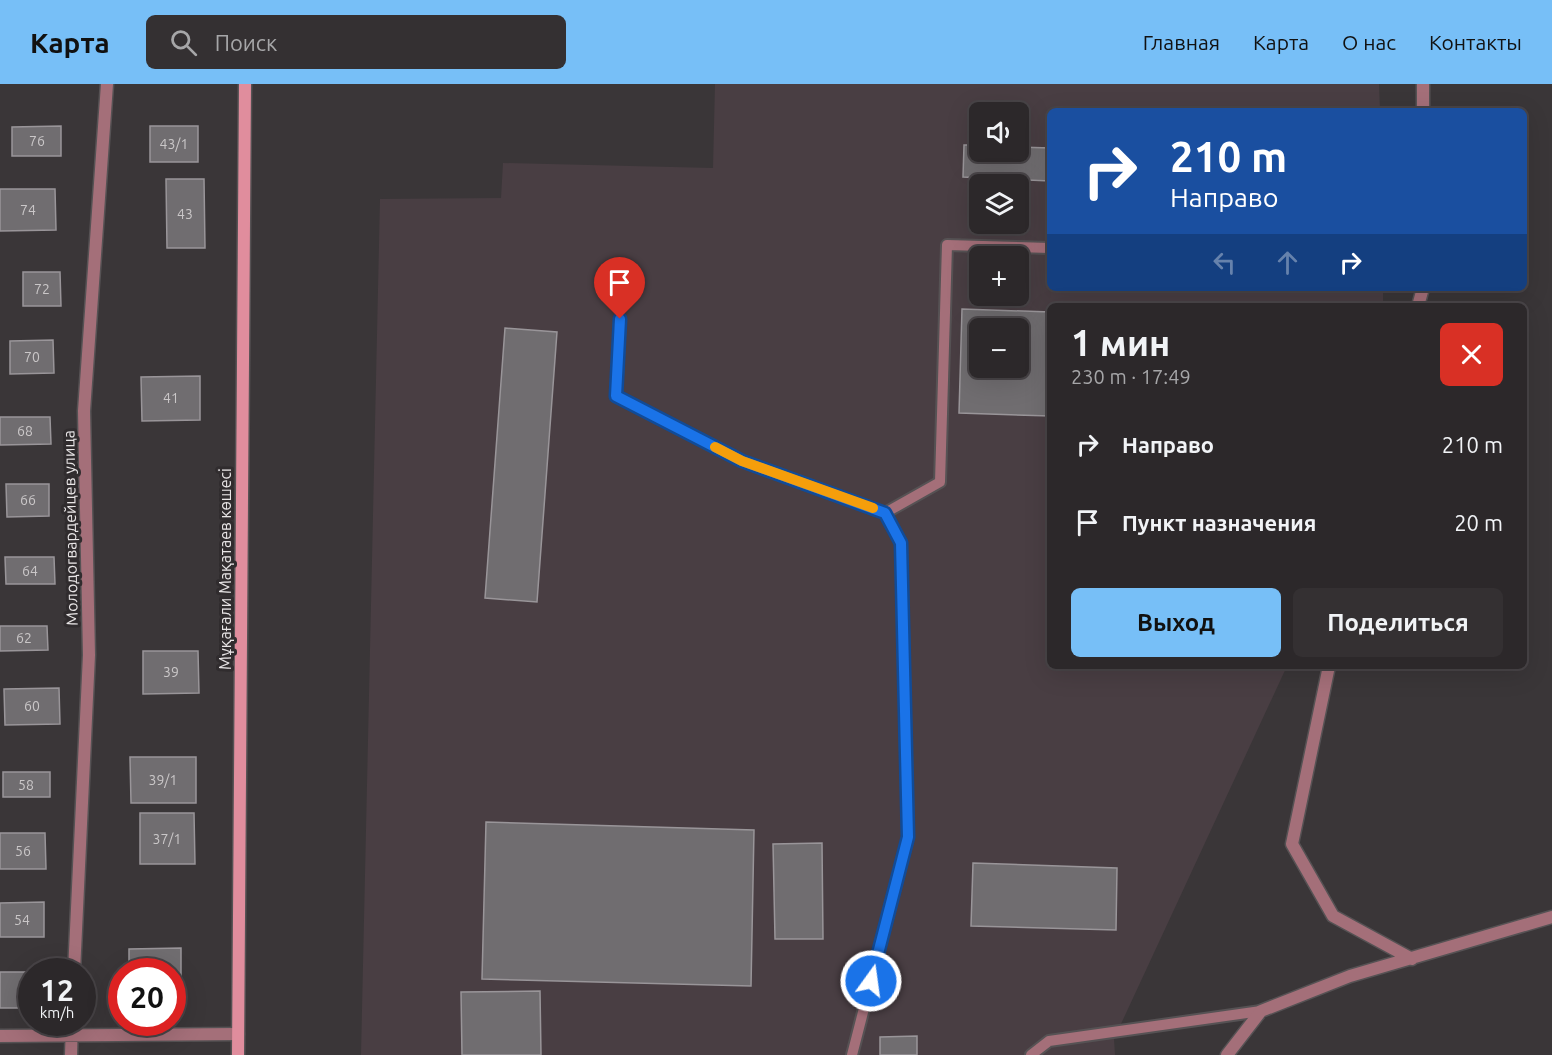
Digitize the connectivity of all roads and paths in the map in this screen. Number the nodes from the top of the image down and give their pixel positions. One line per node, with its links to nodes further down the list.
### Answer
1 (107, 84): 10 (street, Молодогвардейцев улица)
2 (245, 84): 15 (street, Мұқағали Мақатаев көшесі)
3 (1423, 84): 4 (street)
4 (1423, 108)
5 (1047, 248): 7 (lane)
6 (620, 319): 7 (lane)
7 (885, 513): 20 (lane)
8 (1328, 669): 11 (street)
9 (1552, 917): 11 (street)
10 (75, 958)
11 (1412, 959): 12 (street)
12 (1261, 1011): 21 (lane); 22 (street)
13 (96, 1030): 15 (street)
14 (18, 1034): 16 (street)
15 (238, 1034): 19 (street, Мұқағали Мақатаев көшесі)
16 (0, 1036)
17 (72, 1036): 18 (street)
18 (71, 1055)
19 (238, 1055)
20 (852, 1055)
21 (1031, 1055)
22 (1227, 1055)

